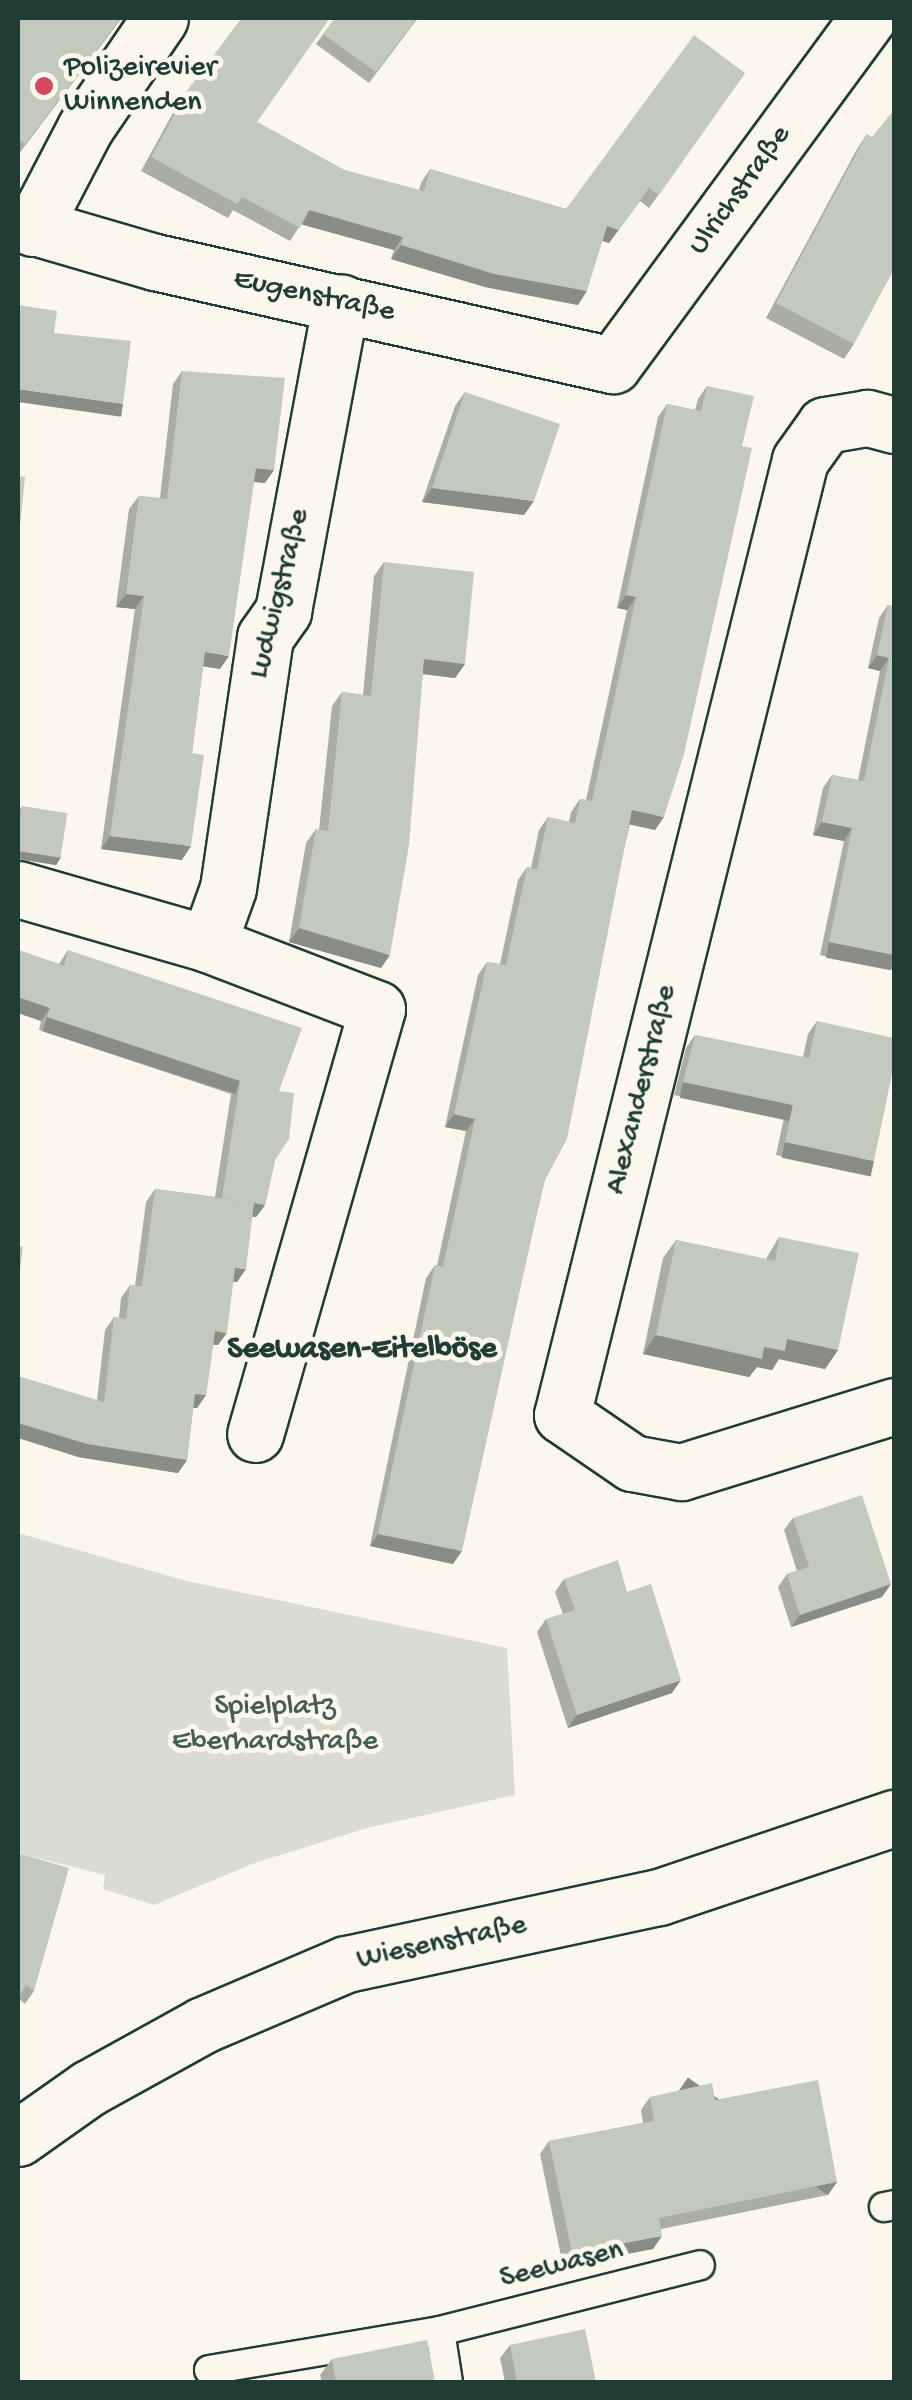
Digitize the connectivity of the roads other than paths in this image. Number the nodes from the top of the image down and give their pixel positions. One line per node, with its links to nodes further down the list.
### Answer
1 (160, 18): 3 (street)
2 (868, 18): 5 (street, Ulrichstraße)
3 (25, 225): 4 (street, Eugenstraße)
4 (341, 302): 5 (street, Eugenstraße); 8 (street, Ludwigstraße)
5 (613, 365)
6 (894, 424): 9 (street, Alexanderstraße)
7 (18, 889): 8 (street)
8 (208, 944): 10 (street)
9 (894, 1406)
10 (255, 1434)
11 (894, 1818): 12 (street, Wiesenstraße)
12 (18, 2138)
13 (700, 2264): 14 (lane, Seewasen)
14 (440, 2331): 15 (lane, Seewasen); 16 (lane)
15 (209, 2370)
16 (448, 2382)

